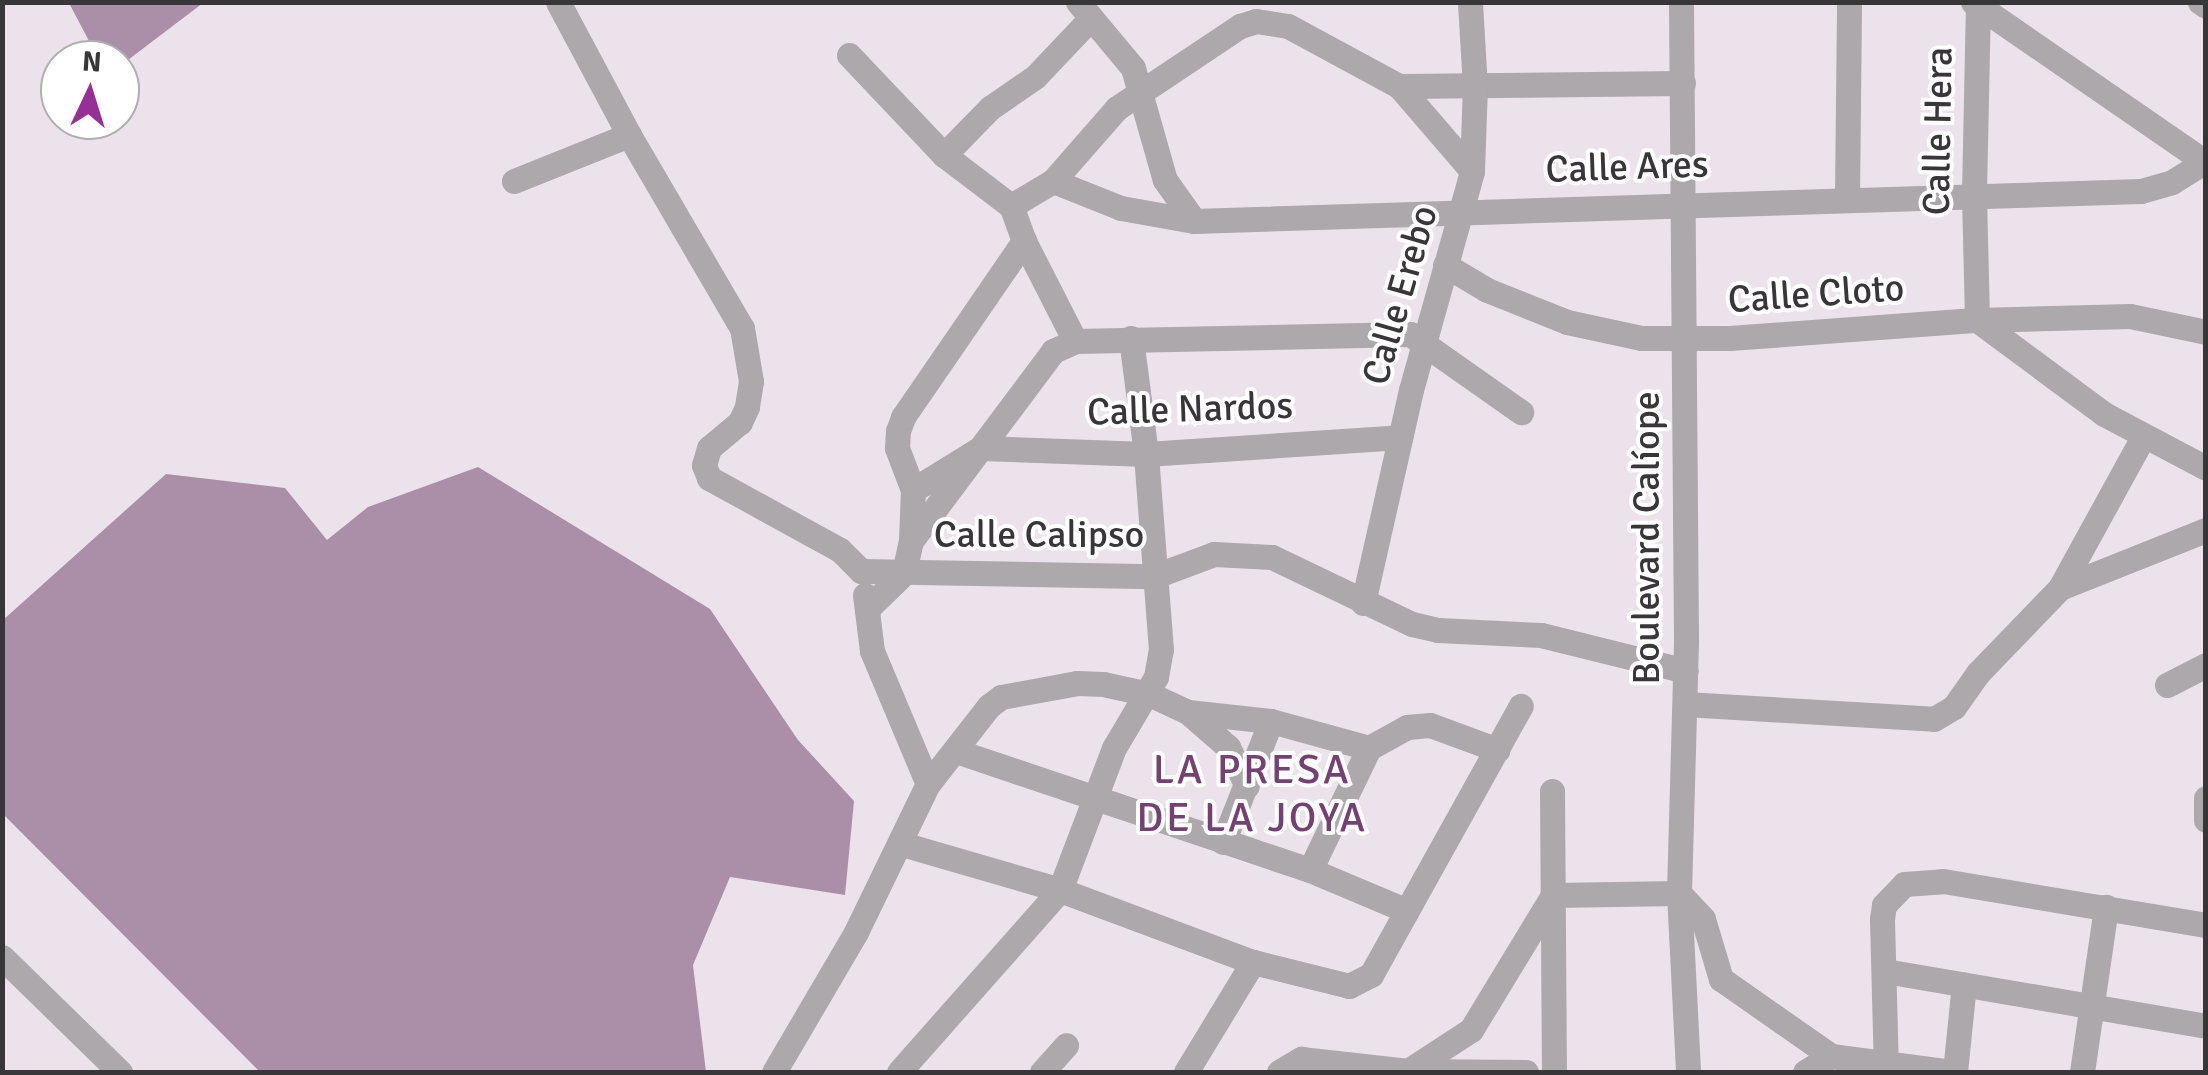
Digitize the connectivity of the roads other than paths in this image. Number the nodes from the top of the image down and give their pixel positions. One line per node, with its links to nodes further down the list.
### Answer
1 (558, 2): 12 (street)
2 (1470, 2): 10 (street, Calle Erebo)
3 (1680, 2): 8 (street, Boulevard Calíope)
4 (1849, 2): 19 (street)
5 (1976, 4): 14 (street); 18 (street, Calle Hera)
6 (1084, 10): 11 (street); 13 (street)
7 (850, 55): 13 (street)
8 (1683, 83): 10 (street); 20 (street, Boulevard Calíope)
9 (1399, 86): 10 (street); 11 (street); 15 (street)
10 (1475, 87): 15 (street, Calle Erebo)
11 (1141, 90): 17 (street); 23 (street)
12 (628, 135): 16 (street); 41 (street)
13 (944, 155): 21 (street)
14 (2205, 163): 18 (street, Calle Ares)
15 (1472, 171): 22 (street, Calle Erebo)
16 (514, 181)
17 (1052, 181): 21 (street); 23 (street, Calle Ares)
18 (1974, 196): 19 (street, Calle Ares); 26 (street, Calle Hera)
19 (1848, 198): 20 (street, Calle Ares)
20 (1684, 202): 22 (street, Calle Ares); 29 (street, Boulevard Calíope)
21 (1012, 206): 24 (street)
22 (1460, 211): 23 (street, Calle Ares); 25 (street, Calle Erebo)
23 (1194, 220)
24 (1024, 242): 31 (street); 38 (street)
25 (1445, 265): 29 (street, Calle Cloto); 30 (street, Calle Erebo)
26 (1977, 320): 27 (street, Calle Cloto); 29 (street, Calle Cloto); 34 (street)
27 (2206, 332)
28 (1131, 338): 30 (street); 31 (street); 36 (street)
29 (1685, 340): 48 (street, Boulevard Calíope)
30 (1424, 341): 32 (street); 33 (street, Calle Erebo)
31 (1064, 346): 35 (street)
32 (1521, 412)
33 (1400, 437): 36 (street, Calle Nardos); 45 (street, Calle Erebo)
34 (2143, 437): 37 (street); 44 (street)
35 (981, 448): 36 (street, Calle Nardos); 38 (street); 40 (street)
36 (1146, 454): 43 (street)
37 (2206, 468)
38 (913, 490): 40 (street)
39 (2206, 530): 44 (street)
40 (911, 541): 42 (street)
41 (861, 570): 42 (street, Calle Calipso); 46 (street)
42 (904, 573): 43 (street, Calle Calipso); 46 (street)
43 (1154, 576): 45 (street, Calle Calipso); 50 (street)
44 (2060, 588): 51 (street)
45 (1363, 603): 48 (street, Calle Calipso)
46 (867, 609): 58 (street)
47 (2206, 665): 49 (street)
48 (1686, 671): 51 (street, Boulevard Calíope)
49 (2168, 685)
50 (1149, 694): 53 (street); 57 (street); 61 (street)
51 (1685, 704): 66 (street, Boulevard Calíope)
52 (1521, 706): 56 (street)
53 (1188, 712): 54 (street); 59 (street)
54 (1272, 722): 55 (street); 59 (street)
55 (1369, 748): 56 (street); 64 (street)
56 (1498, 750): 69 (street)
57 (956, 751): 58 (street); 61 (street)
58 (928, 784): 63 (street)
59 (1247, 786): 62 (street)
60 (1552, 792): 67 (street)
61 (1097, 798): 62 (street); 65 (street)
62 (1223, 842): 64 (street)
63 (902, 844): 65 (street); 82 (street)
64 (1310, 870): 69 (street)
65 (1060, 890): 72 (street); 83 (street)
66 (1679, 893): 67 (street); 78 (street); 89 (street, Boulevard Calíope)
67 (1553, 895): 80 (street); 88 (street)
68 (2106, 907): 70 (street); 73 (street); 75 (street)
69 (1407, 911): 72 (street)
70 (2206, 925)
71 (2, 957): 81 (street)
72 (1253, 962): 85 (street)
73 (1885, 971): 74 (street); 79 (street)
74 (1964, 984): 75 (street); 91 (street)
75 (2092, 1006): 76 (street); 92 (street)
76 (2206, 1026)
77 (1066, 1045): 84 (street)
78 (1831, 1056): 79 (street); 90 (street)
79 (1886, 1068): 91 (street)
80 (1408, 1071): 86 (street); 87 (street)
81 (120, 1072)
82 (774, 1072)
83 (899, 1072)
84 (1042, 1072)
85 (1186, 1072)
86 (1279, 1072)
87 (1526, 1072)
88 (1554, 1072)
89 (1688, 1072)
90 (1805, 1072)
91 (1954, 1072)
92 (2082, 1072)

